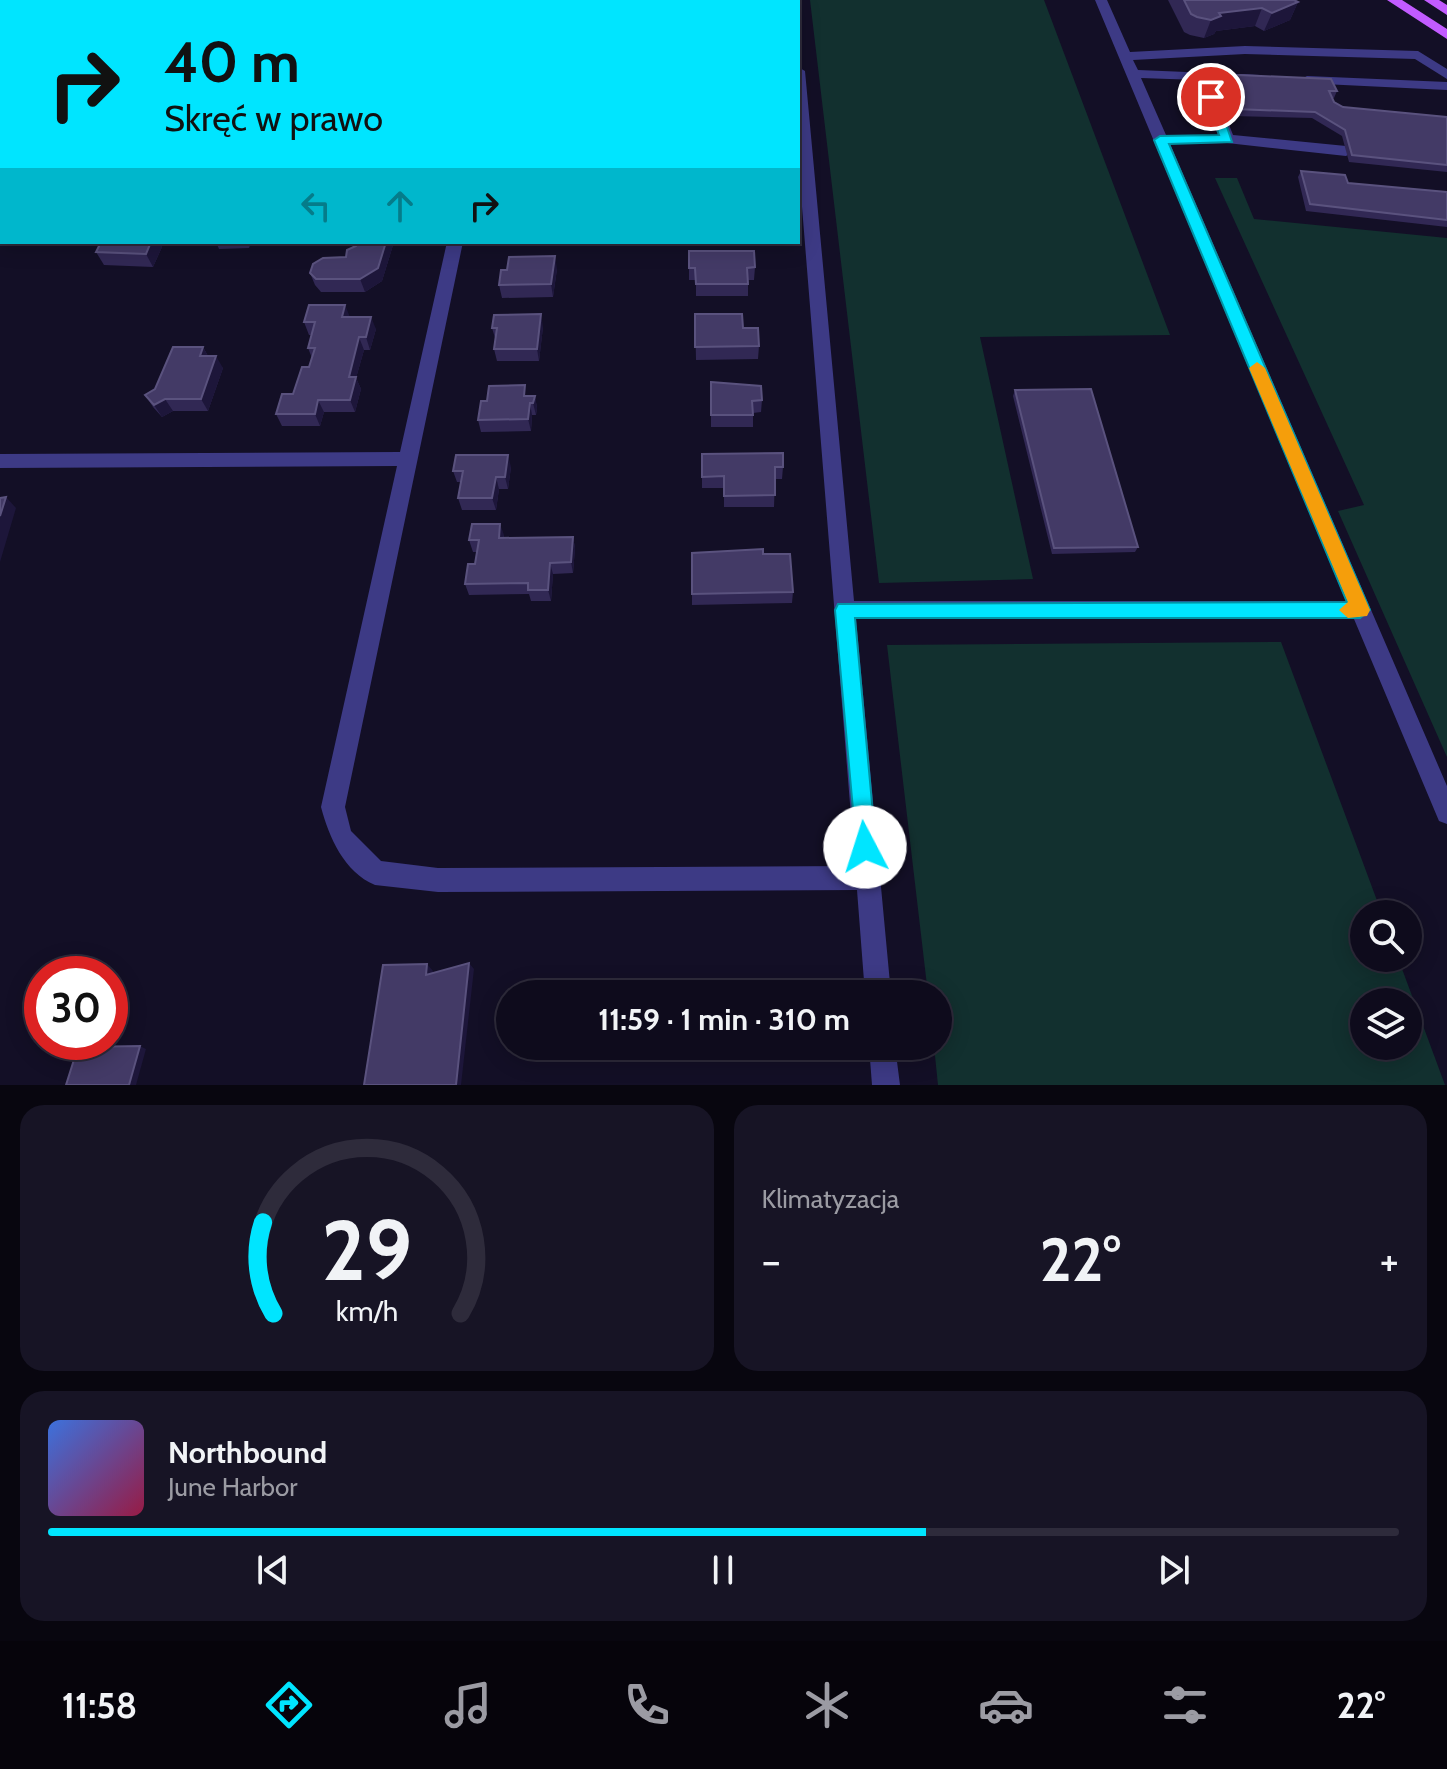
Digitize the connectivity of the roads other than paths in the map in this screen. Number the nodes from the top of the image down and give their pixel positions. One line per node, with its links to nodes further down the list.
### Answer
1 (1393, 0): 5 (main road)
2 (1430, 0): 4 (main road)
3 (1103, 2): 6 (street)
4 (1447, 11)
5 (1447, 35)
6 (1125, 56): 7 (street); 8 (street)
7 (1133, 74): 9 (street); 15 (street)
8 (1447, 75)
9 (1203, 76): 10 (street); 14 (street)
10 (1264, 78)
11 (1294, 79): 12 (street)
12 (1447, 86)
13 (800, 94): 20 (street)
14 (1227, 139): 15 (street); 16 (street)
15 (1160, 140): 21 (street)
16 (1346, 151)
17 (455, 244): 18 (street)
18 (406, 459): 19 (street); 23 (street)
19 (0, 461)
20 (845, 610): 21 (street); 23 (street)
21 (1360, 610): 22 (street)
22 (1447, 813)
23 (867, 878): 24 (street)
24 (877, 980)
25 (883, 1060): 26 (street)
26 (886, 1085)

